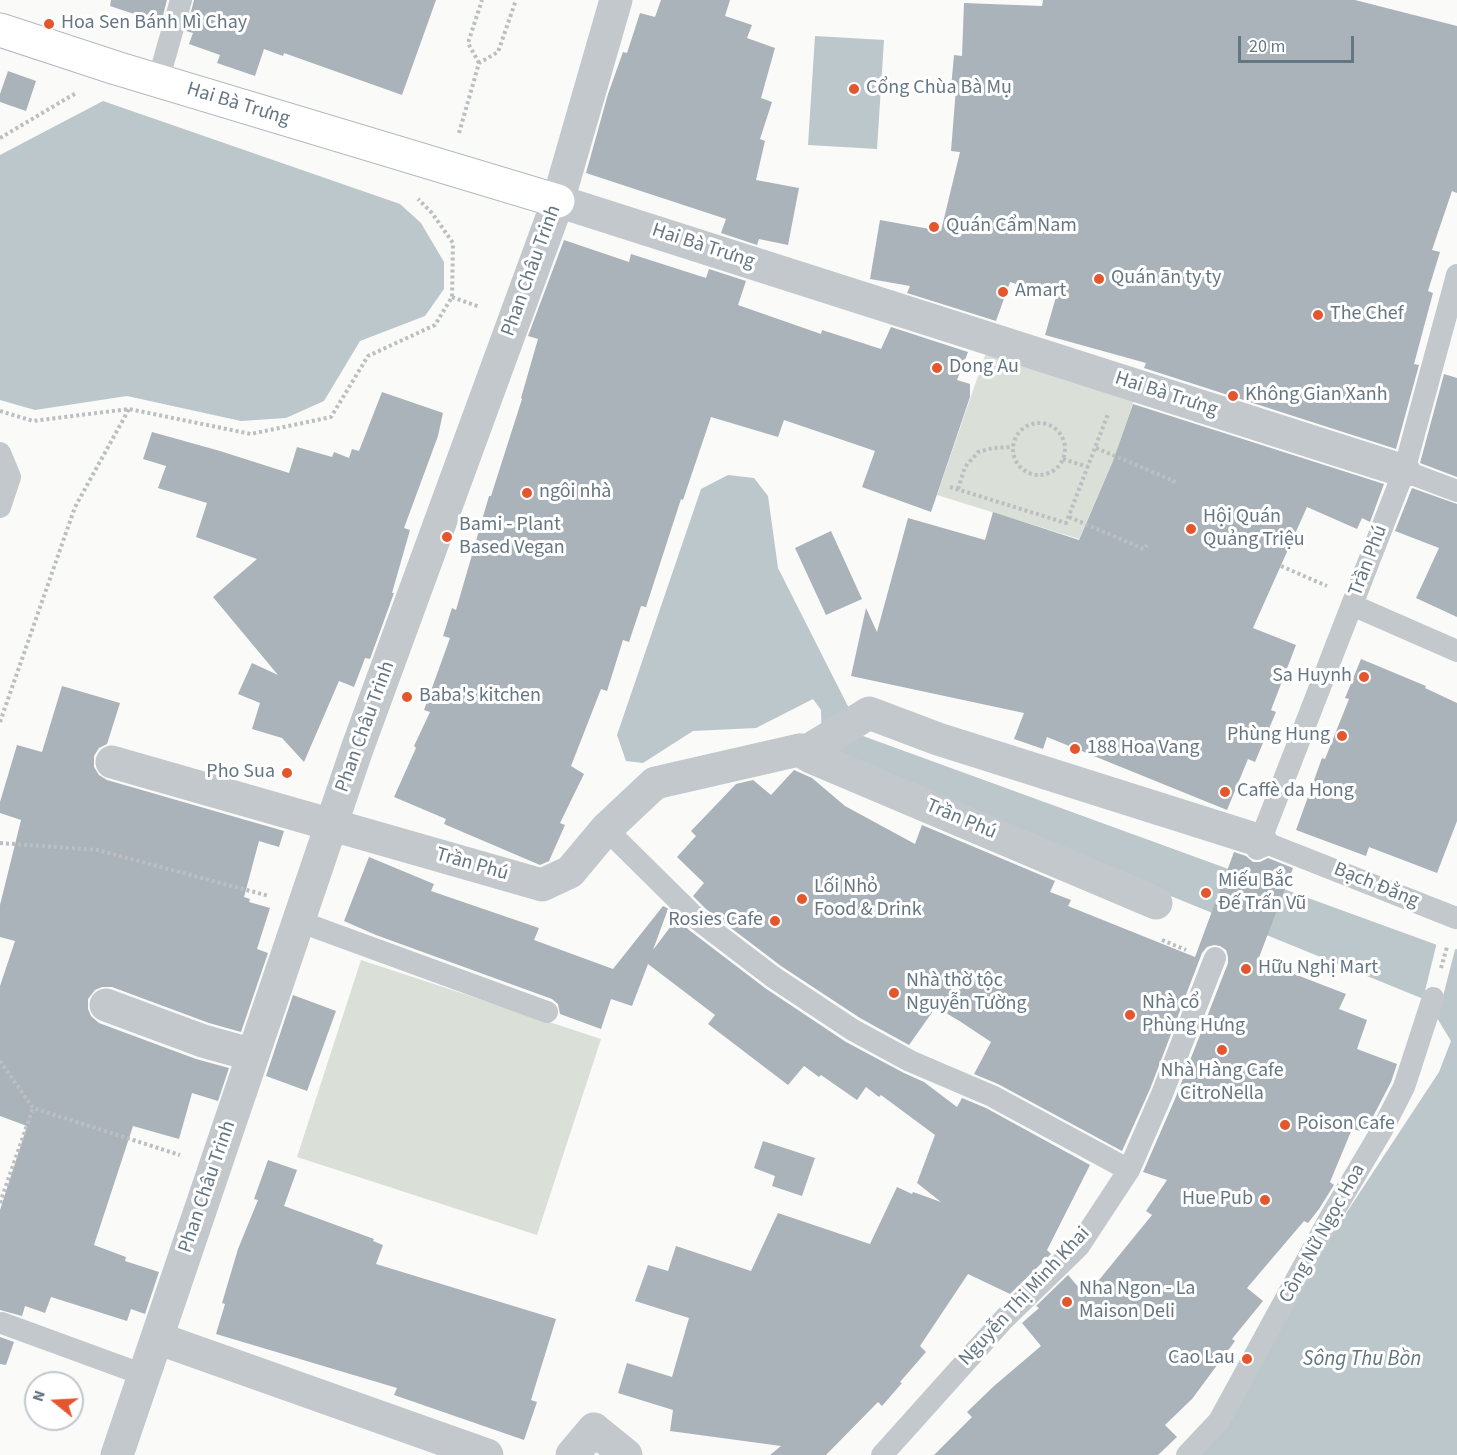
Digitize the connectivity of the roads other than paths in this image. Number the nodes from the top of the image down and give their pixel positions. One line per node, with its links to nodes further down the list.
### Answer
1 (181, 0): 4 (lane)
2 (616, 0): 5 (street, Phan Châu Trinh)
3 (0, 30): 4 (street, Hai Bà Trưng)
4 (159, 81): 5 (street, Hai Bà Trưng)
5 (558, 201): 8 (street, Hai Bà Trưng); 15 (street, Phan Châu Trinh)
6 (1457, 275): 8 (lane, Trần Phú)
7 (0, 453): 10 (lane)
8 (1404, 471): 9 (lane); 11 (lane, Trần Phú)
9 (1457, 491)
10 (0, 507)
11 (1353, 602): 12 (lane); 17 (lane, Trần Phú)
12 (1457, 651)
13 (804, 750): 16 (street, Trần Phú); 17 (street); 18 (street, Trần Phú)
14 (112, 762): 15 (street, Trần Phú)
15 (332, 824): 16 (street, Trần Phú); 19 (street, Phan Châu Trinh)
16 (606, 829): 26 (lane)
17 (1259, 845): 20 (lane, Bạch Đằng)
18 (1156, 903)
19 (301, 913): 24 (lane); 25 (street, Phan Châu Trinh)
20 (1456, 917)
21 (1215, 958): 26 (lane, Nguyễn Thị Minh Khai)
22 (1433, 998): 35 (lane, Công Nữ Ngọc Hoa)
23 (106, 1005): 25 (street)
24 (547, 1011)
25 (253, 1055): 28 (street, Phan Châu Trinh)
26 (1129, 1170): 34 (lane, Nguyễn Thị Minh Khai)
27 (2, 1323): 29 (lane)
28 (157, 1338): 29 (street, Phan Châu Trinh); 31 (street)
29 (144, 1375): 30 (street, Phan Châu Trinh)
30 (117, 1455)
31 (487, 1455)
32 (572, 1455): 33 (street)
33 (626, 1455)
34 (882, 1455)
35 (1187, 1455)

